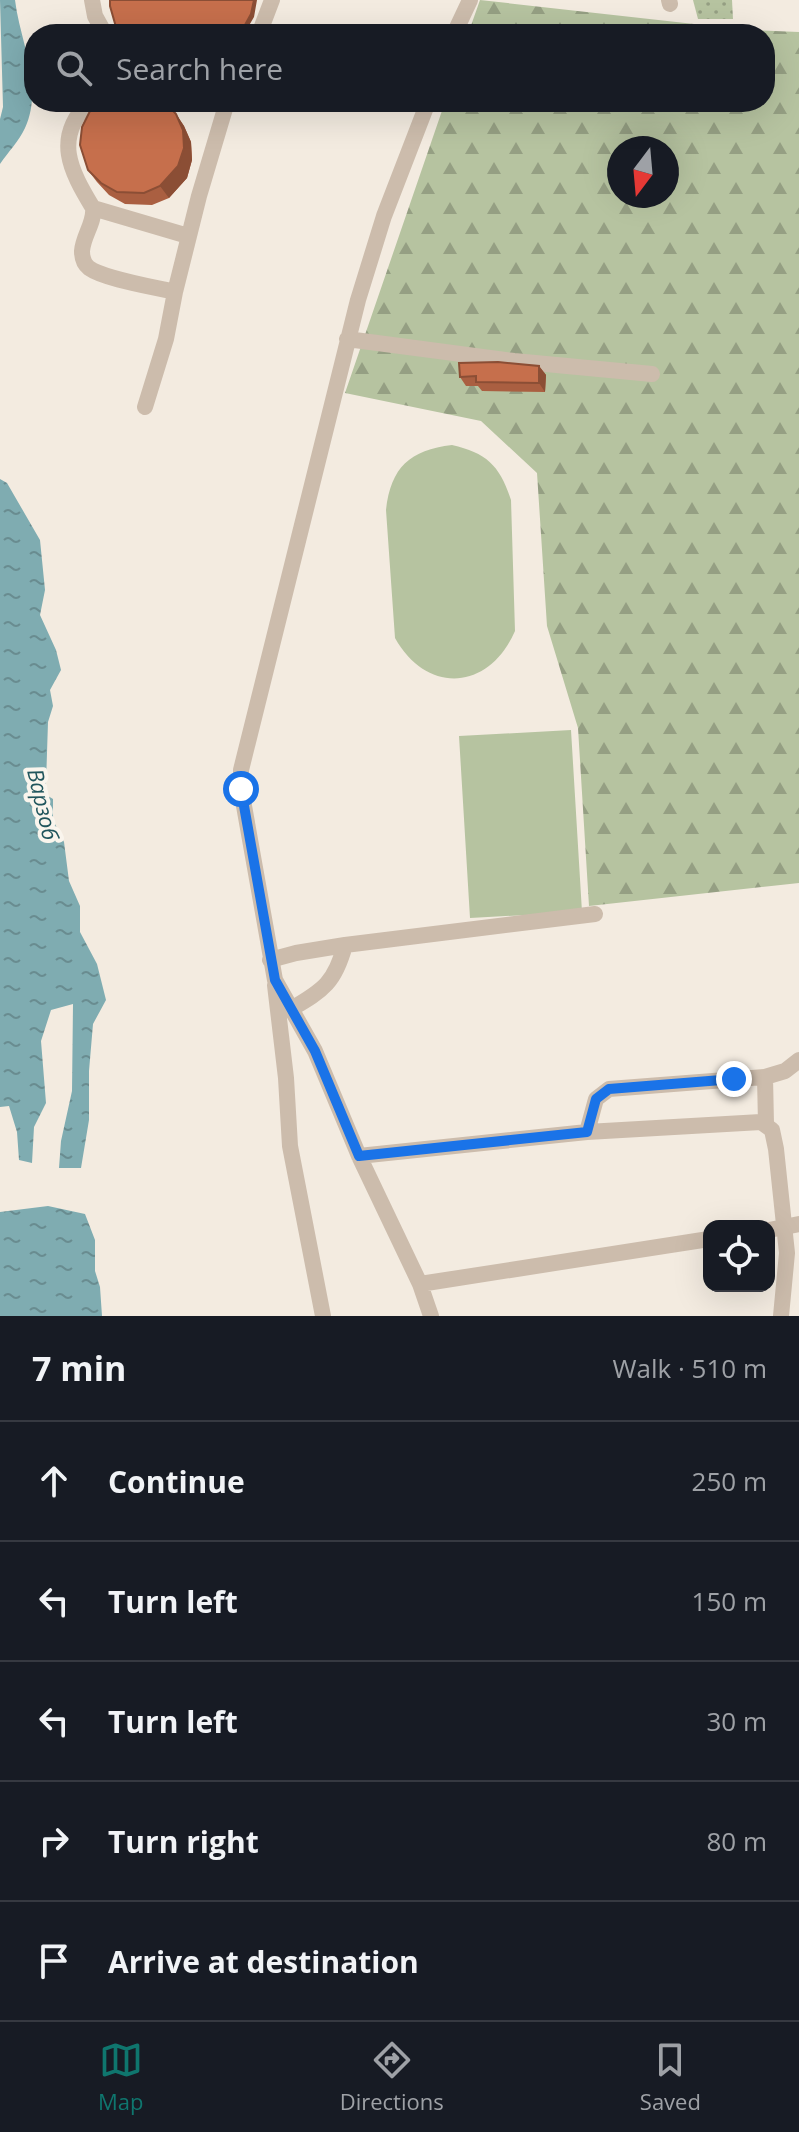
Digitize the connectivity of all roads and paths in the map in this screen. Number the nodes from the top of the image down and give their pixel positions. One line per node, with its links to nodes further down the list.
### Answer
1 (92, 0): 4 (street)
2 (272, 0): 5 (street)
3 (470, 0): 6 (street)
4 (99, 24)
5 (263, 24)
6 (459, 24)
7 (81, 112): 10 (street)
8 (224, 112): 11 (street)
9 (424, 112): 13 (street)
10 (93, 208): 11 (street); 12 (street)
11 (188, 236): 12 (street)
12 (175, 292): 15 (street)
13 (347, 339): 14 (street); 18 (street)
14 (652, 374)
15 (145, 407)
16 (595, 914): 17 (street)
17 (345, 945): 18 (street); 20 (street)
18 (270, 960): 19 (street)
19 (275, 980): 20 (street); 24 (street)
20 (291, 1009): 21 (street)
21 (315, 1051): 24 (street); 27 (street)
22 (799, 1060): 23 (street)
23 (765, 1077): 25 (street); 26 (street)
24 (286, 1078): 31 (street)
25 (766, 1124): 26 (street); 28 (street)
26 (587, 1132): 27 (street)
27 (359, 1156): 30 (street)
28 (784, 1227): 33 (street)
29 (703, 1240): 30 (street)
30 (420, 1284): 32 (street)
31 (323, 1316)
32 (431, 1316)
33 (781, 1316)

